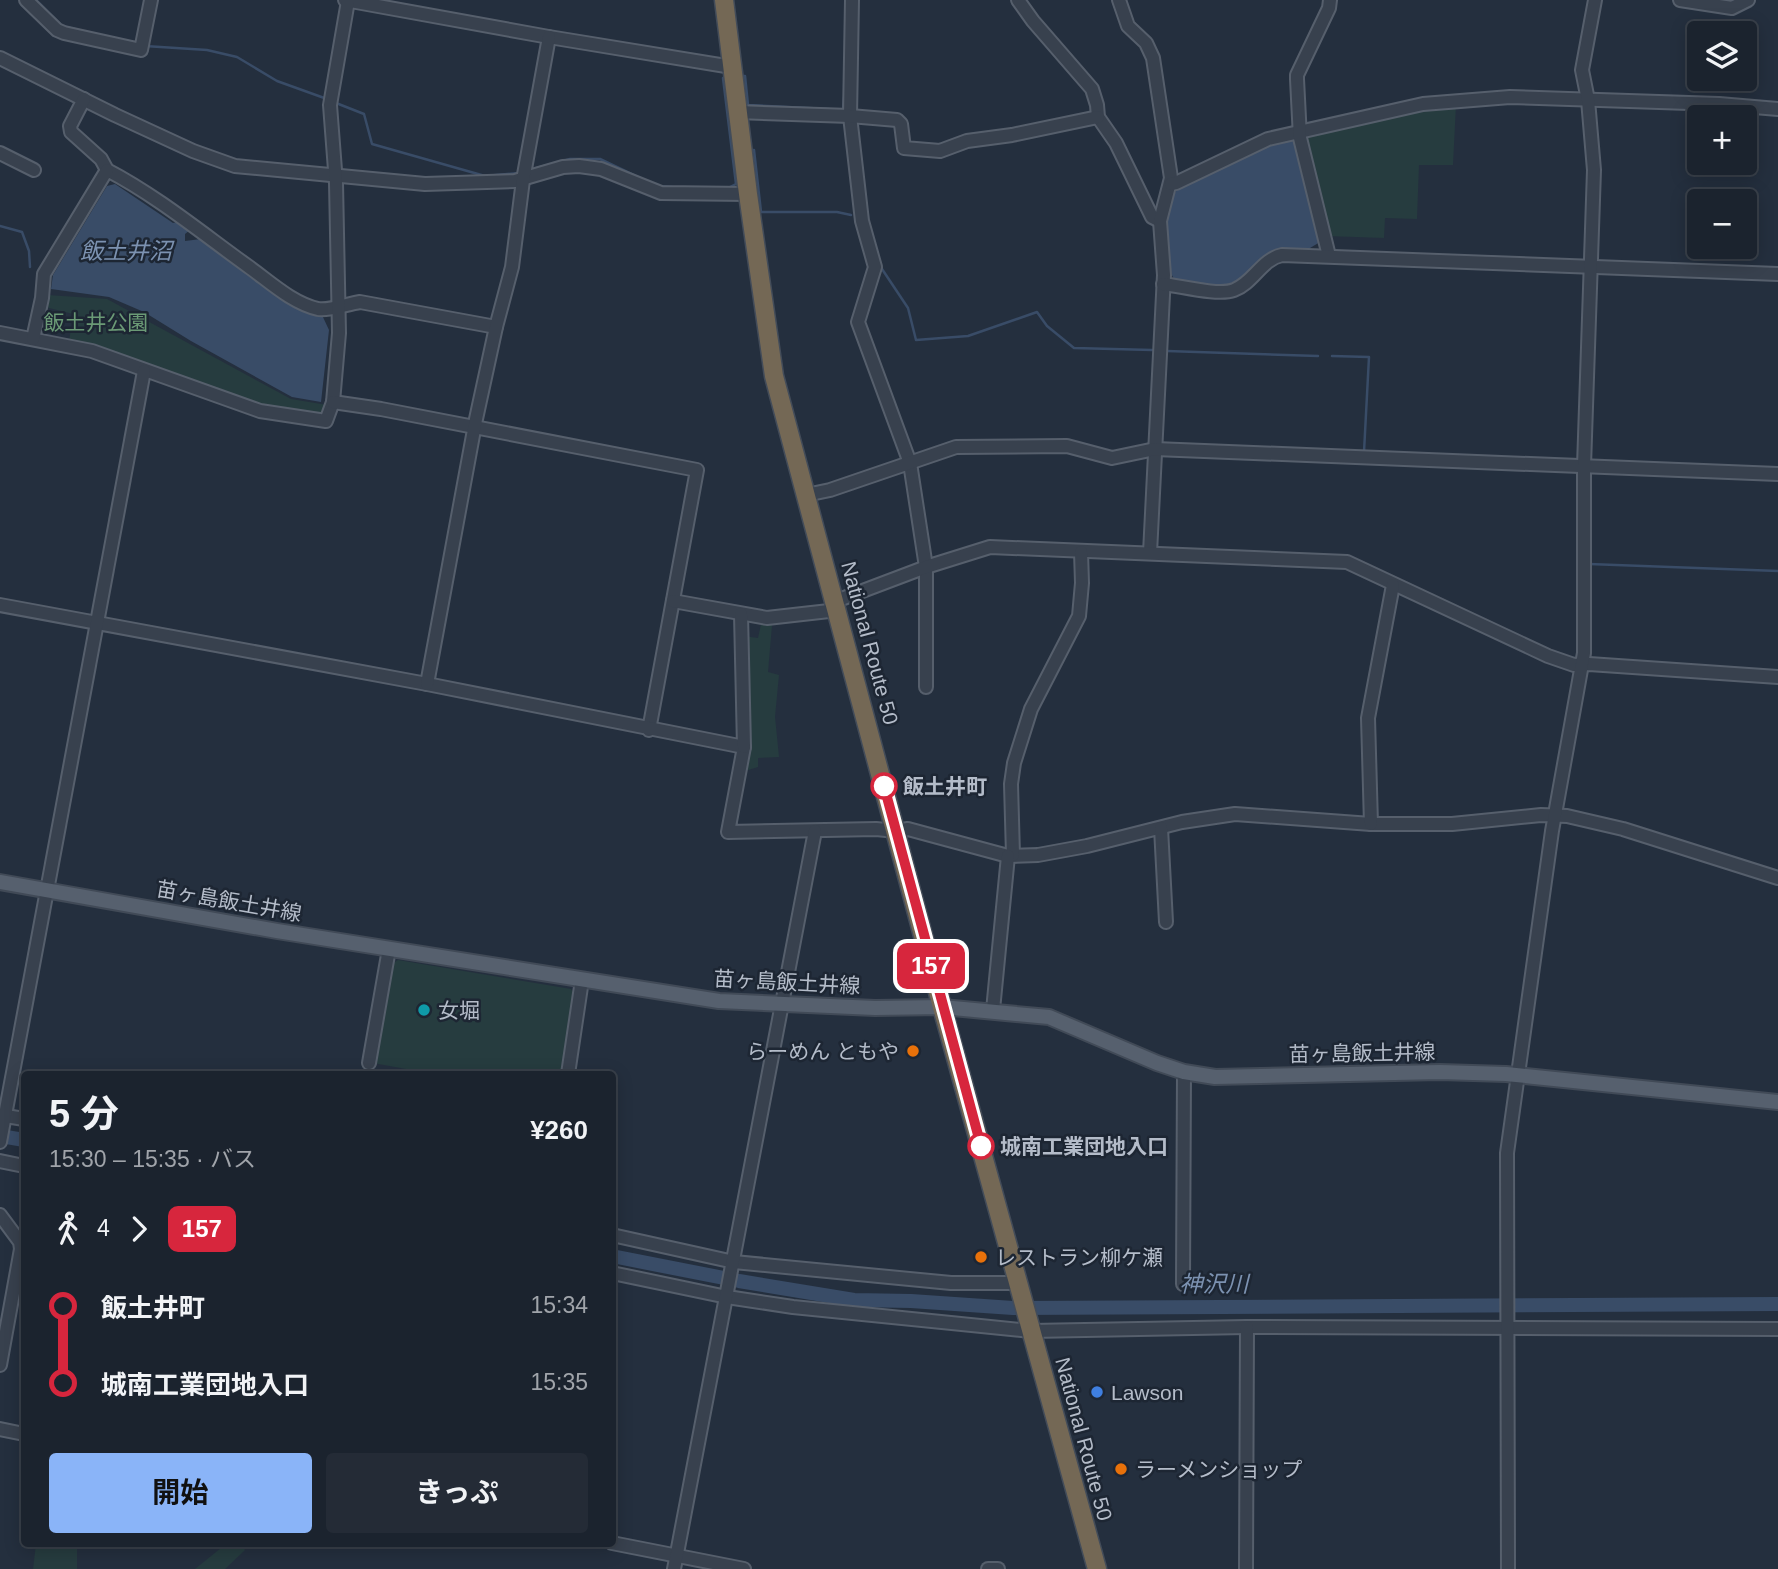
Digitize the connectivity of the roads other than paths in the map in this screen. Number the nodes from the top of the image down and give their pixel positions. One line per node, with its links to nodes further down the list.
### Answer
1 (26, 0): 2 (street)
2 (151, 0)
3 (346, 0): 12 (street); 26 (street)
4 (724, 0): 15 (highway, National Route 50)
5 (852, 0): 20 (street)
6 (1018, 0): 21 (street)
7 (1119, 0): 28 (street)
8 (1330, 0): 22 (street)
9 (1595, 0): 17 (street)
10 (1679, 0): 11 (street)
11 (1748, 0)
12 (389, 4): 13 (street)
13 (549, 37): 15 (street); 27 (street)
14 (0, 58): 16 (street)
15 (732, 67): 19 (highway, National Route 50)
16 (84, 99): 25 (street); 26 (street)
17 (1588, 100): 18 (street); 22 (street); 32 (street)
18 (1778, 109)
19 (737, 112): 20 (street); 29 (highway, National Route 50)
20 (850, 116): 21 (street); 43 (street)
21 (1098, 117): 30 (street)
22 (1300, 132): 28 (street); 31 (street)
23 (0, 153): 24 (street)
24 (34, 170)
25 (107, 170): 35 (street); 38 (street)
26 (334, 176): 27 (street); 35 (street)
27 (523, 180): 29 (street); 36 (street)
28 (1171, 184): 30 (street)
29 (748, 194): 46 (highway, National Route 50)
30 (1160, 221): 34 (street)
31 (1329, 256): 32 (street); 34 (street)
32 (1590, 267): 33 (street); 44 (street)
33 (1778, 274)
34 (1163, 284): 42 (street)
35 (339, 305): 36 (street); 40 (street)
36 (496, 327): 41 (street)
37 (0, 333): 38 (street)
38 (33, 339): 39 (street)
39 (144, 371): 40 (street); 55 (street)
40 (333, 402): 41 (street)
41 (476, 429): 51 (street); 58 (street)
42 (1155, 449): 43 (street); 44 (street); 48 (street)
43 (910, 463): 46 (street); 49 (street)
44 (1584, 466): 45 (street); 56 (street)
45 (1778, 474)
46 (806, 495): 53 (highway, National Route 50)
47 (1081, 552): 48 (street); 49 (street); 67 (street)
48 (1150, 553): 50 (street)
49 (926, 568): 53 (street); 59 (street)
50 (1393, 585): 56 (street); 63 (street)
51 (673, 601): 54 (street); 60 (street)
52 (0, 605): 55 (street)
53 (837, 606): 54 (street); 66 (highway, National Route 50)
54 (741, 614): 61 (street)
55 (97, 624): 58 (street); 70 (street)
56 (1583, 665): 57 (street); 62 (street)
57 (1778, 677)
58 (427, 684): 60 (street)
59 (926, 687)
60 (649, 730): 61 (street)
61 (744, 747): 65 (street)
62 (1555, 816): 63 (street); 68 (street); 80 (street)
63 (1371, 824): 64 (street)
64 (1161, 828): 67 (street); 71 (street)
65 (815, 831): 66 (street); 74 (street)
66 (896, 831): 67 (street); 75 (highway, National Route 50)
67 (1010, 855): 76 (street)
68 (1778, 878)
69 (0, 882): 70 (main road, 苗ヶ島飯土井線)
70 (47, 891): 72 (main road, 苗ヶ島飯土井線); 82 (street)
71 (1166, 922)
72 (389, 949): 73 (main road, 苗ヶ島飯土井線); 77 (street)
73 (582, 980): 74 (main road, 苗ヶ島飯土井線); 78 (street)
74 (782, 1005): 75 (main road, 苗ヶ島飯土井線); 89 (street)
75 (942, 1007): 76 (main road, 苗ヶ島飯土井線); 92 (highway, National Route 50)
76 (993, 1010): 79 (main road, 苗ヶ島飯土井線)
77 (369, 1063)
78 (568, 1071)
79 (1184, 1072): 80 (main road, 苗ヶ島飯土井線); 91 (street)
80 (1518, 1074): 81 (main road, 苗ヶ島飯土井線); 95 (street)
81 (1778, 1102)
82 (5, 1119): 83 (street); 84 (street)
83 (21, 1119)
84 (0, 1142)
85 (0, 1161): 86 (street)
86 (21, 1165)
87 (0, 1215): 94 (street)
88 (616, 1236): 89 (street)
89 (734, 1264): 92 (street); 93 (street)
90 (616, 1274): 93 (street)
91 (1183, 1284)
92 (1019, 1286): 96 (highway)
93 (727, 1295): 96 (street); 103 (street)
94 (5, 1309): 99 (street)
95 (1506, 1323): 97 (street); 98 (street); 110 (street)
96 (1030, 1326): 97 (street); 108 (highway, National Route 50)
97 (1247, 1327): 109 (street)
98 (1778, 1329)
99 (0, 1365)
100 (0, 1429): 101 (street)
101 (21, 1433)
102 (616, 1544): 103 (street)
103 (677, 1555): 104 (street); 105 (street)
104 (674, 1569)
105 (744, 1569)
106 (988, 1569): 107 (street)
107 (998, 1569)
108 (1097, 1569)
109 (1246, 1569)
110 (1508, 1569)

